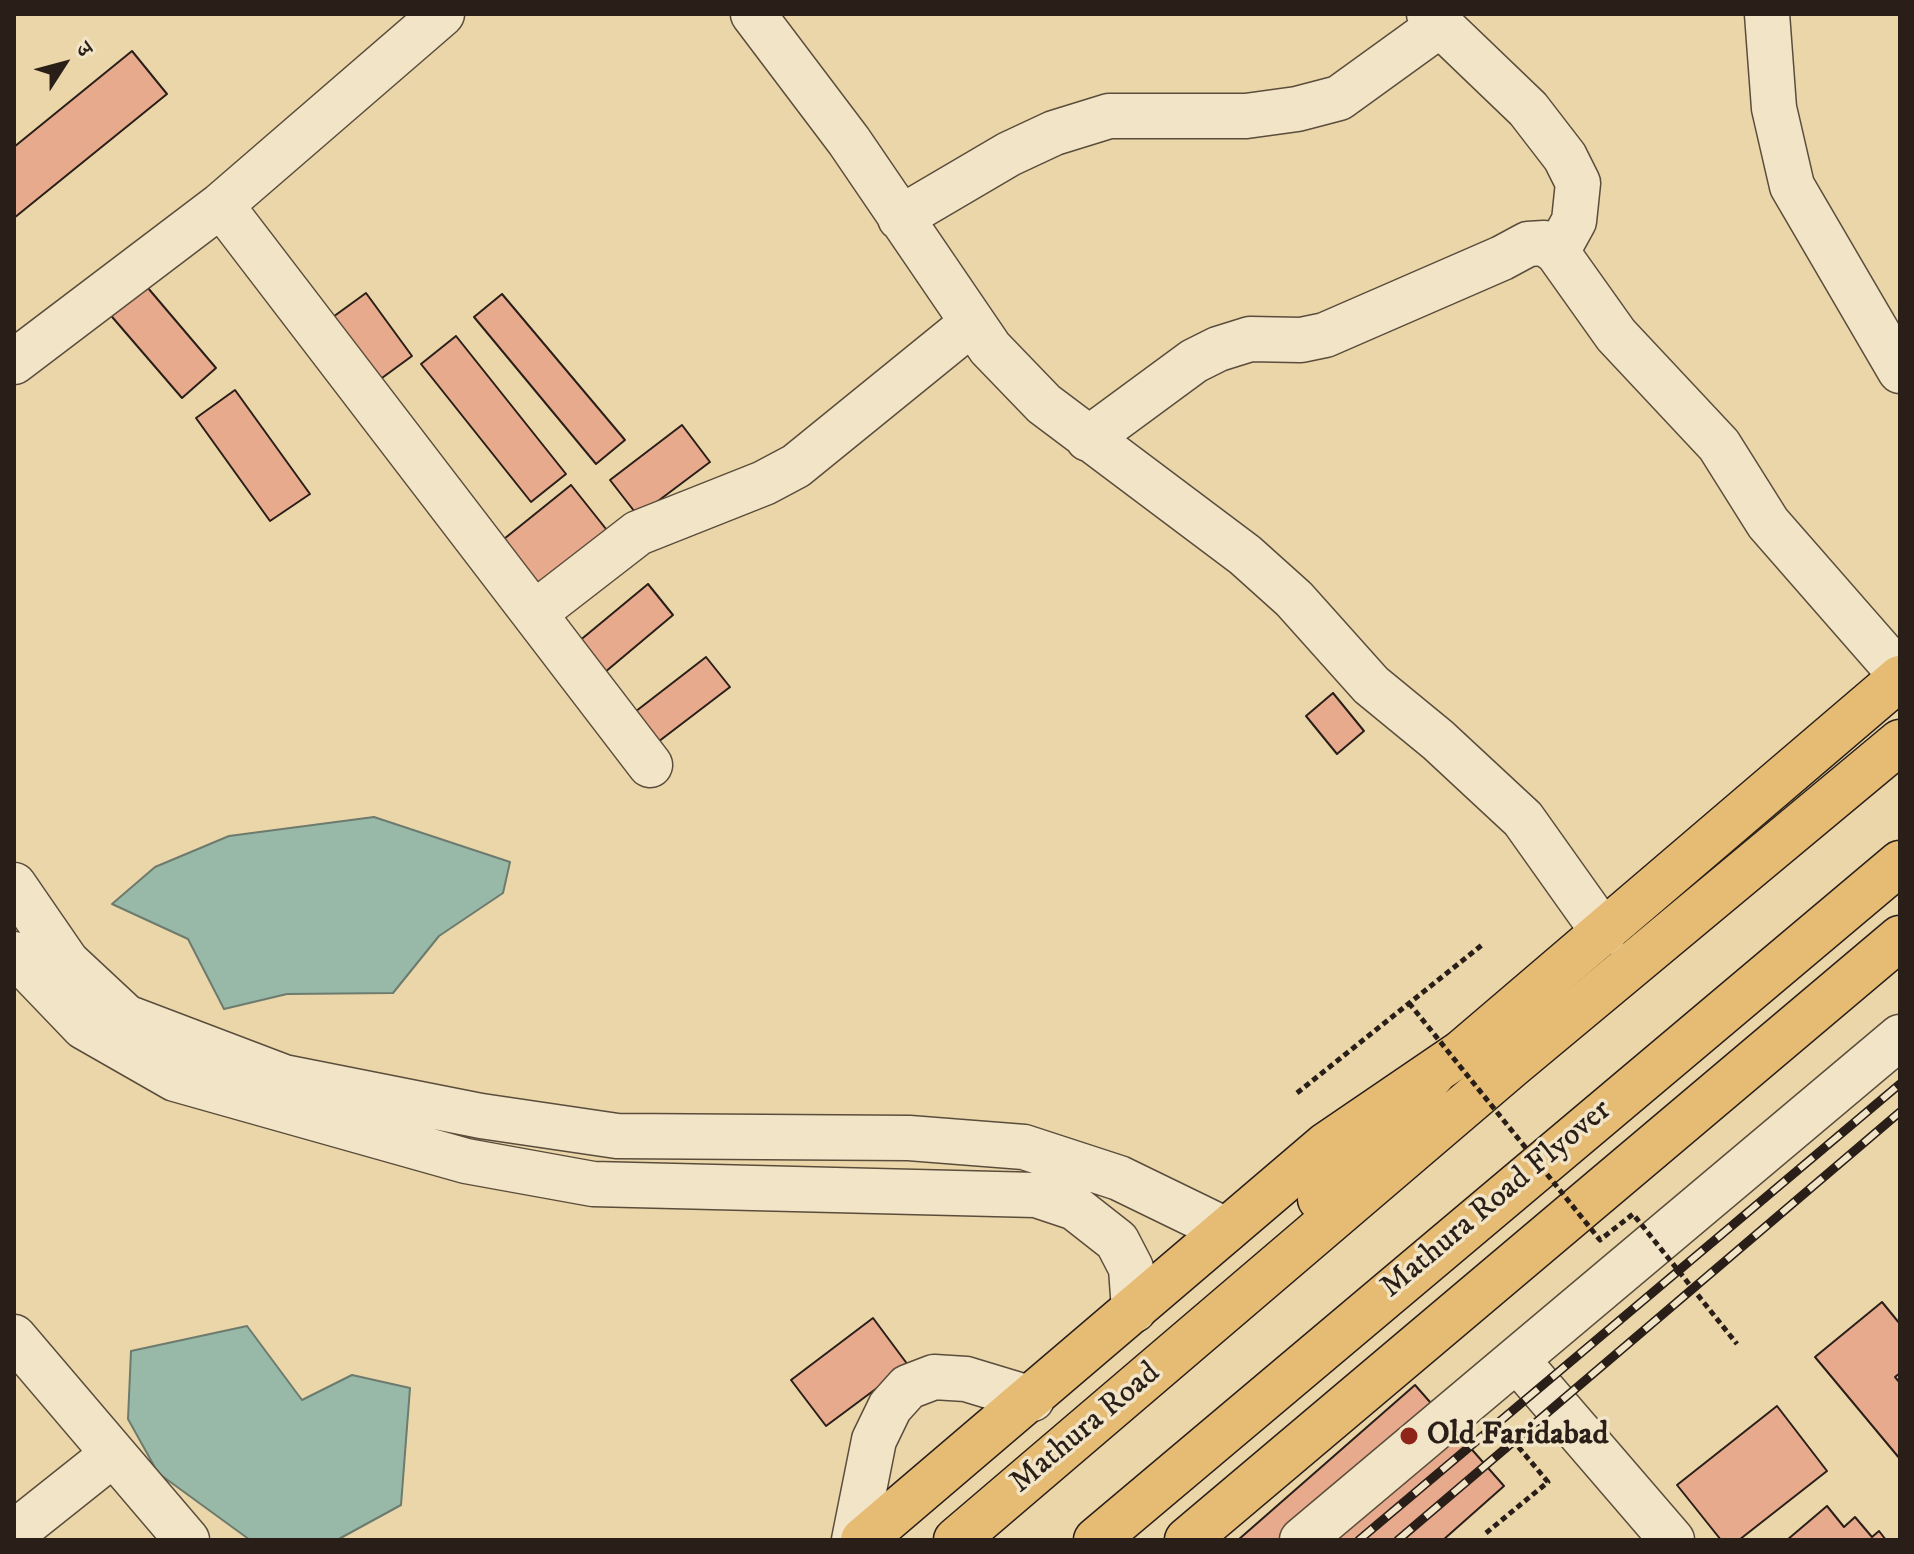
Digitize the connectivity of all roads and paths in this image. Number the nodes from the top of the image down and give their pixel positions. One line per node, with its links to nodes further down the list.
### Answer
1 (442, 14): 5 (street)
2 (753, 14): 6 (street)
3 (1767, 14): 9 (street)
4 (1435, 20): 6 (street); 7 (street)
5 (221, 205): 10 (street); 12 (street)
6 (900, 218): 8 (street)
7 (1557, 252): 11 (street); 13 (street)
8 (972, 323): 11 (street); 12 (street)
9 (1893, 344)
10 (14, 362)
11 (1088, 439): 18 (street)
12 (536, 612): 15 (street)
13 (1900, 676): 18 (main road)
14 (1900, 742): 28 (main road)
15 (650, 765)
16 (1900, 863): 41 (main road, Mathura Road Flyover)
17 (14, 885): 26 (street)
18 (1604, 933): 24 (main road)
19 (1900, 938): 42 (main road)
20 (1482, 945): 22 (path)
21 (14, 954): 27 (street)
22 (1409, 1003): 25 (path); 30 (path, bridge)
23 (1900, 1037): 31 (street)
24 (1433, 1074): 26 (main road); 28 (main road)
25 (1297, 1093)
26 (1226, 1230): 27 (main road)
27 (1134, 1310): 33 (main road)
28 (1217, 1318): 40 (main road, Mathura Road)
29 (14, 1337): 34 (street)
30 (1737, 1344)
31 (1517, 1360): 32 (street); 44 (street)
32 (1475, 1395): 36 (path); 43 (street)
33 (1032, 1399): 38 (street); 39 (main road)
34 (112, 1455): 35 (street); 37 (street)
35 (14, 1533)
36 (1486, 1533)
37 (187, 1540)
38 (854, 1540)
39 (863, 1540)
40 (956, 1540)
41 (1096, 1540)
42 (1187, 1540)
43 (1302, 1540)
44 (1672, 1540)

